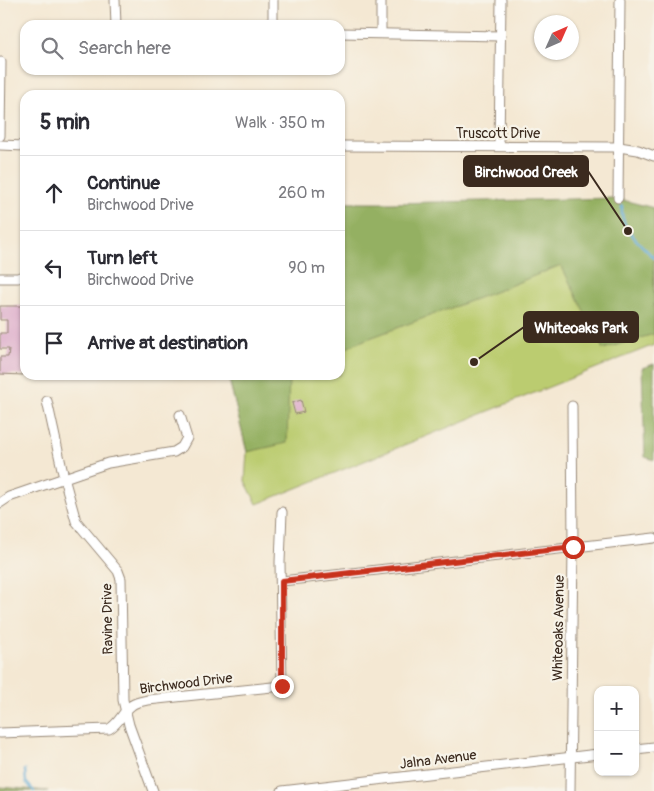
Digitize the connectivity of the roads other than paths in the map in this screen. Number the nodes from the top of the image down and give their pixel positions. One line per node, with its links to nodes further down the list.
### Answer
1 (114, 0): 6 (street)
2 (273, 0): 7 (street)
3 (381, 0): 8 (street)
4 (501, 0): 10 (street)
5 (620, 0): 17 (street)
6 (116, 20)
7 (273, 20)
8 (381, 32): 9 (street); 10 (street)
9 (345, 33)
10 (501, 36): 16 (street)
11 (1, 62): 12 (street)
12 (0, 136)
13 (0, 145): 14 (street)
14 (20, 146)
15 (345, 146): 16 (street, Truscott Drive)
16 (499, 146): 17 (street, Truscott Drive)
17 (620, 147): 18 (street, Truscott Drive); 19 (street)
18 (654, 156)
19 (618, 198)
20 (20, 277): 21 (street)
21 (0, 278)
22 (47, 401): 25 (street, Ravine Drive)
23 (572, 406): 29 (street, Whiteoaks Avenue)
24 (180, 416): 25 (street)
25 (64, 478): 26 (street); 31 (street, Ravine Drive)
26 (0, 503)
27 (282, 512): 30 (street, Birchwood Drive)
28 (654, 538): 29 (street)
29 (573, 547): 30 (street); 36 (street, Whiteoaks Avenue)
30 (282, 581): 31 (street, Birchwood Drive)
31 (125, 711): 32 (street, Birchwood Drive); 37 (street, Ravine Drive)
32 (0, 734)
33 (654, 747): 34 (street)
34 (639, 749)
35 (594, 754): 36 (street, Jalna Avenue)
36 (570, 757): 38 (street, Jalna Avenue); 39 (street, Whiteoaks Avenue)
37 (153, 791)
38 (282, 791)
39 (570, 791)

